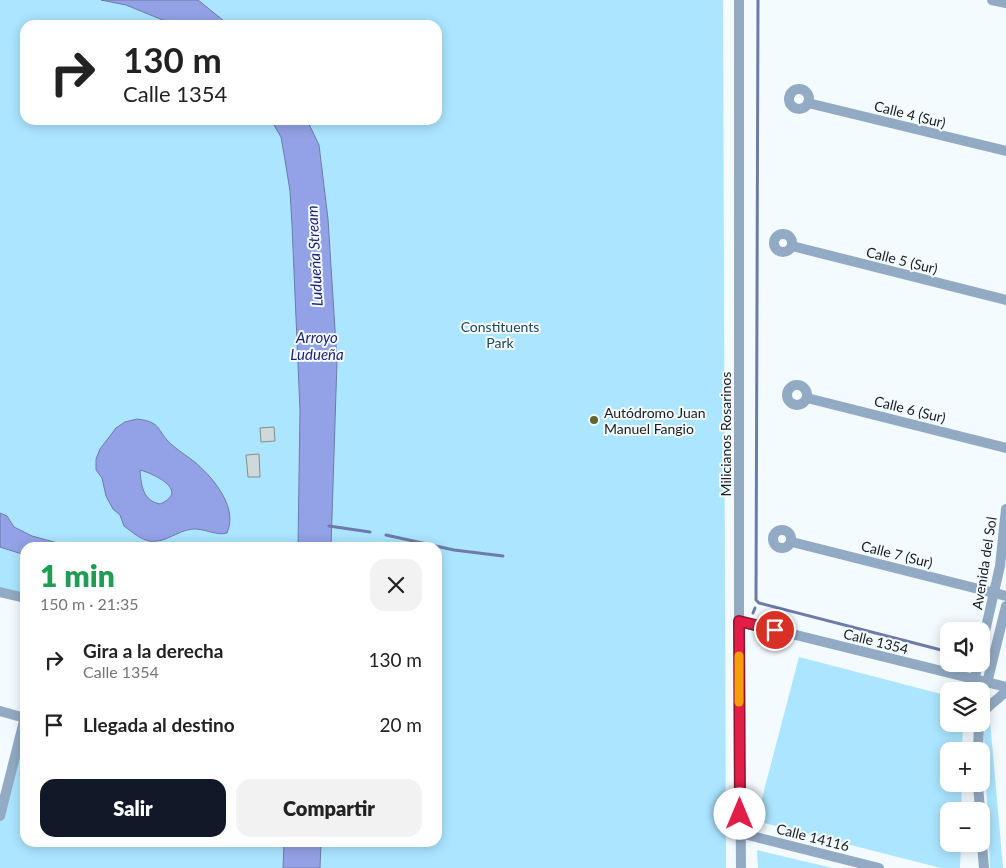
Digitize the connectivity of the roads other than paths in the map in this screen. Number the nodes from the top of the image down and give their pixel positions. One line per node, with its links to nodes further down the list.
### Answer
1 (739, 0): 17 (street, Milicianos Rosarinos)
2 (992, 0): 3 (street)
3 (1006, 4)
4 (808, 103): 5 (street, Calle 4 (Sur))
5 (1006, 151)
6 (792, 246): 7 (street, Calle 5 (Sur))
7 (1006, 300)
8 (806, 398): 9 (street, Calle 6 (Sur))
9 (1006, 448)
10 (1006, 509): 13 (street, Avenida del Sol)
11 (792, 542): 13 (street, Calle 7 (Sur))
12 (0, 592): 15 (street)
13 (995, 593): 14 (street, Calle 7 (Sur)); 18 (street, Avenida del Sol)
14 (1006, 596)
15 (20, 597)
16 (1006, 606): 22 (street, Avenida del Sol)
17 (739, 621): 20 (street, Calle 1354); 30 (street, Milicianos Rosarinos)
18 (988, 622)
19 (976, 672): 20 (street)
20 (974, 680): 21 (street, Calle 1354)
21 (983, 682)
22 (987, 682)
23 (990, 684): 24 (street, Calle 1354)
24 (1006, 689): 25 (street)
25 (990, 704)
26 (0, 711): 27 (street)
27 (20, 716)
28 (20, 737): 29 (street)
29 (0, 816)
30 (740, 833): 32 (street, Milicianos Rosarinos); 33 (street, Calle 14116)
31 (983, 852): 34 (street)
32 (741, 868)
33 (879, 868)
34 (984, 868)

